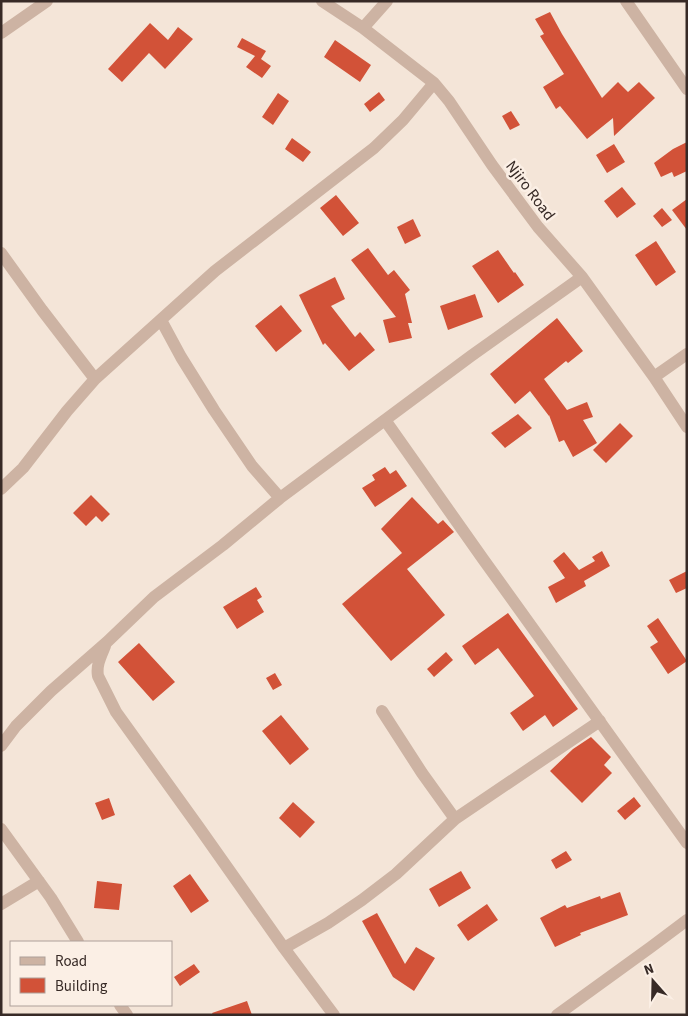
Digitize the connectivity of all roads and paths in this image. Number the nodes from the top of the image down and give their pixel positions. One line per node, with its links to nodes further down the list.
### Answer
1 (47, 1): 6 (street)
2 (322, 1): 5 (street, Njiro Road)
3 (387, 1): 5 (street)
4 (626, 1): 8 (street)
5 (362, 28): 7 (street, Njiro Road)
6 (1, 32)
7 (434, 83): 10 (street, Njiro Road); 11 (street)
8 (687, 89)
9 (1, 253): 14 (street)
10 (582, 277): 13 (street, Njiro Road); 15 (street)
11 (160, 320): 14 (street); 18 (street)
12 (687, 354): 13 (street)
13 (654, 377): 16 (street, Njiro Road)
14 (95, 378): 17 (street)
15 (386, 420): 18 (street); 21 (street)
16 (687, 426)
17 (1, 489)
18 (280, 498): 19 (street)
19 (106, 642): 22 (street); 30 (street)
20 (382, 711): 23 (street)
21 (600, 721): 23 (street); 25 (street)
22 (1, 746)
23 (455, 819): 30 (street)
24 (1, 829): 26 (street)
25 (687, 844)
26 (39, 881): 27 (street); 29 (street)
27 (1, 904)
28 (687, 920): 32 (street)
29 (77, 941)
30 (284, 948): 31 (street)
31 (334, 1015)
32 (557, 1015)

